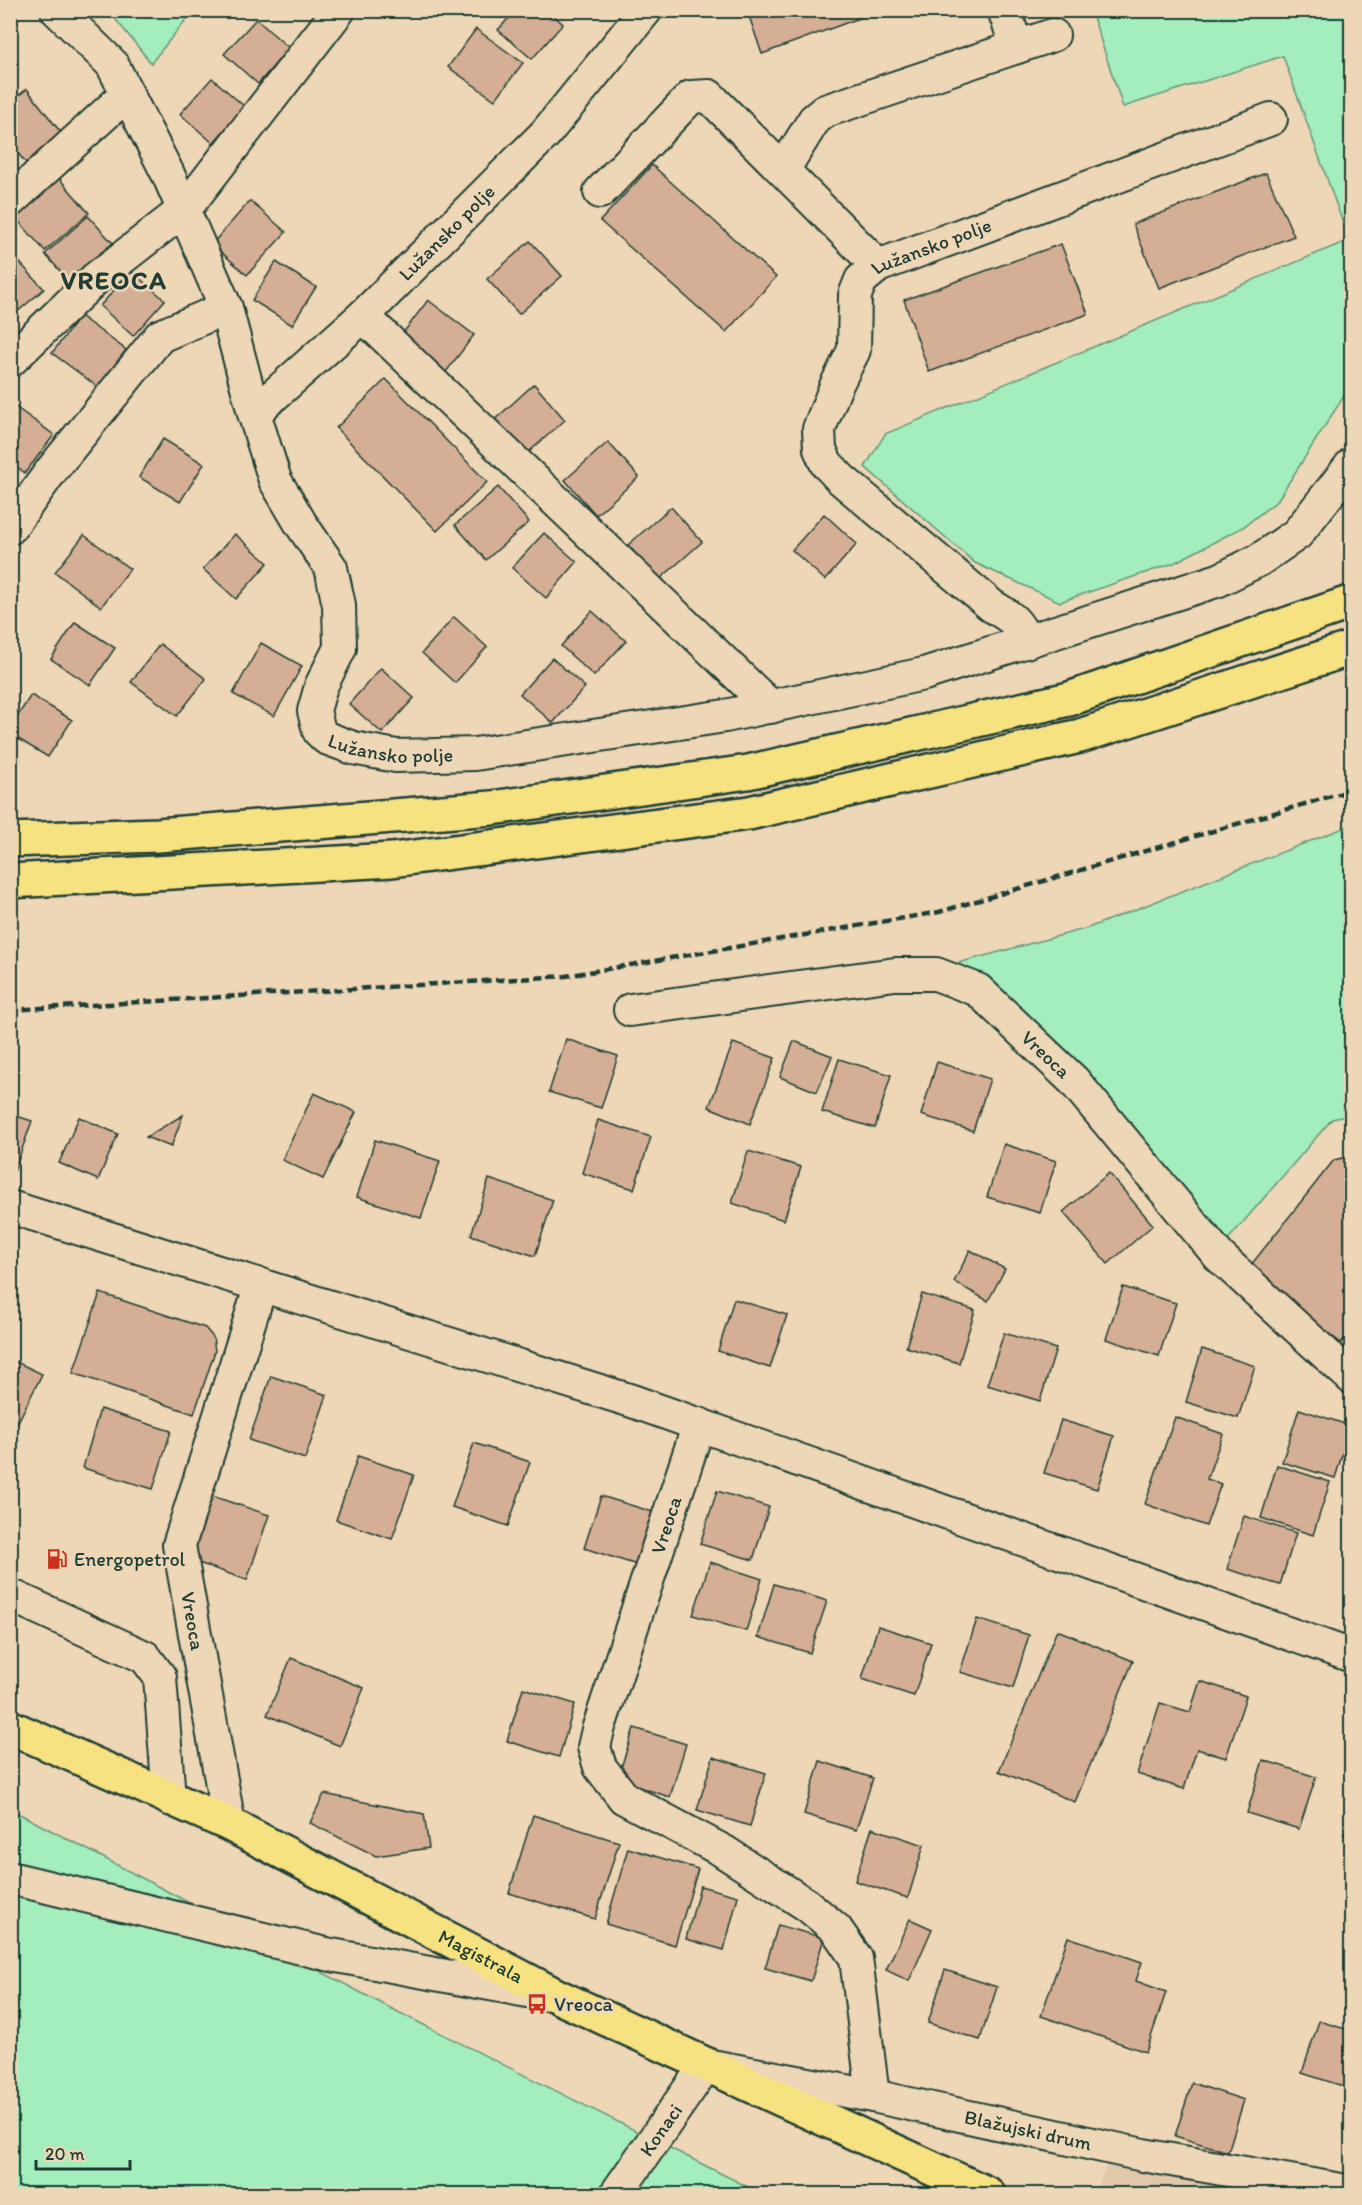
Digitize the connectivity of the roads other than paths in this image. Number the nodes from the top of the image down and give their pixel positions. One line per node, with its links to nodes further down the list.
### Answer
1 (57, 10): 7 (street, Lužansko polje)
2 (339, 10): 12 (street)
3 (646, 10): 15 (street, Lužansko polje)
4 (1004, 10): 6 (street)
5 (1053, 35): 6 (street)
6 (1017, 47): 9 (street)
7 (127, 94): 11 (street); 12 (street, Lužansko polje)
8 (1271, 119): 13 (street, Lužansko polje)
9 (783, 170): 10 (street); 13 (street)
10 (600, 192)
11 (10, 201)
12 (185, 209): 14 (street, Lužansko polje); 16 (street)
13 (878, 266): 21 (street, Lužansko polje)
14 (225, 308): 17 (street, Lužansko polje); 19 (street)
15 (363, 316): 17 (street, Lužansko polje); 23 (street)
16 (10, 361)
17 (254, 413): 23 (street, Lužansko polje)
18 (1352, 464): 21 (street, Lužansko polje)
19 (10, 528)
20 (1352, 602): 24 (main road)
21 (1026, 642): 23 (street, Lužansko polje)
22 (1352, 648): 25 (main road)
23 (771, 707)
24 (10, 840)
25 (10, 881)
26 (630, 1010): 29 (street, Vreoca)
27 (10, 1208): 28 (street)
28 (261, 1286): 30 (street); 35 (street, Vreoca)
29 (1352, 1378)
30 (699, 1424): 32 (street); 39 (street, Vreoca)
31 (10, 1595): 34 (street)
32 (1352, 1656)
33 (10, 1727): 34 (main road, Magistrala)
34 (169, 1799): 35 (main road, Magistrala)
35 (229, 1824): 37 (main road, Magistrala)
36 (10, 1878): 37 (street)
37 (560, 1997): 38 (main road, Magistrala)
38 (706, 2065): 39 (street, Blažujski drum); 41 (street, Konaci); 42 (main road, Magistrala)
39 (873, 2096): 40 (street, Blažujski drum)
40 (1352, 2192)
41 (616, 2194)
42 (988, 2194)

